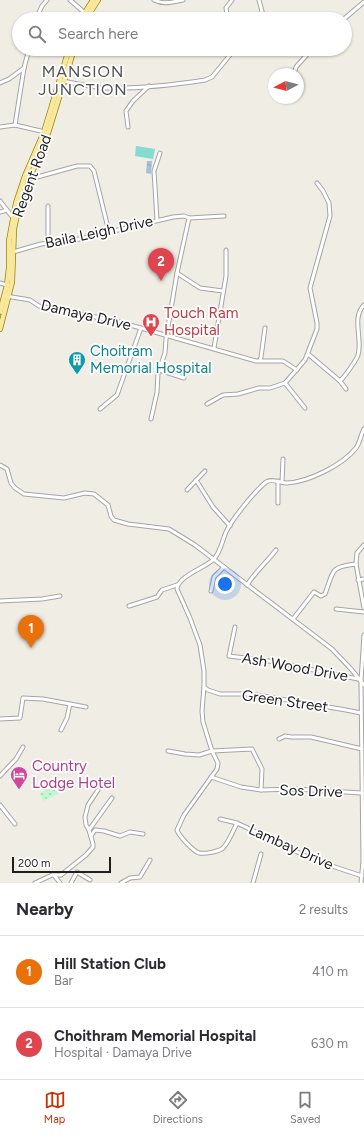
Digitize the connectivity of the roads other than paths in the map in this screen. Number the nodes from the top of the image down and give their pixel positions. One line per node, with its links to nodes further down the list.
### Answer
1 (47, 0): 10 (street)
2 (70, 0): 11 (street)
3 (92, 0): 12 (main road)
4 (98, 0): 13 (main road)
5 (154, 0): 6 (street)
6 (183, 0)
7 (232, 0): 14 (street)
8 (259, 0): 15 (street)
9 (364, 2): 16 (street)
10 (39, 12)
11 (82, 12)
12 (88, 12)
13 (89, 12)
14 (227, 12)
15 (262, 12)
16 (352, 12)
17 (27, 56): 22 (street)
18 (67, 56): 24 (main road, Regent Road)
19 (71, 56): 24 (main road, Regent Road)
20 (229, 56): 26 (street)
21 (305, 56): 23 (street)
22 (24, 68): 25 (street); 27 (street)
23 (296, 68)
24 (61, 81): 26 (street); 30 (main road, Regent Road)
25 (0, 83)
26 (149, 86): 29 (street)
27 (15, 125): 28 (street); 30 (street)
28 (0, 127)
29 (128, 127)
30 (46, 133): 32 (main road, Regent Road)
31 (160, 152): 43 (street)
32 (28, 177): 41 (main road, Regent Road); 44 (street); 47 (main road, Regent Road)
33 (317, 183): 60 (street)
34 (0, 201): 35 (street)
35 (4, 206): 37 (street); 38 (street)
36 (48, 206): 45 (street)
37 (0, 207)
38 (7, 210): 39 (street); 41 (street)
39 (0, 212)
40 (224, 216): 42 (street, Baila Leigh Drive)
41 (12, 218): 47 (main road, Regent Road)
42 (189, 218): 43 (street, Baila Leigh Drive); 48 (street)
43 (157, 220): 44 (street, Baila Leigh Drive)
44 (109, 232): 45 (street, Baila Leigh Drive)
45 (48, 243): 47 (street, Baila Leigh Drive)
46 (226, 250): 51 (street)
47 (11, 252): 50 (main road, Regent Road)
48 (177, 273): 51 (street); 58 (street)
49 (0, 284): 50 (street)
50 (9, 285): 52 (main road, Regent Road)
51 (223, 291): 59 (street)
52 (7, 296): 54 (main road, Regent Road); 55 (street, Damaya Drive); 57 (main road, Regent Road)
53 (364, 305): 65 (street)
54 (0, 312)
55 (141, 328): 58 (street, Damaya Drive); 70 (street)
56 (265, 328): 61 (street)
57 (0, 329)
58 (167, 336): 59 (street, Damaya Drive); 62 (street)
59 (214, 348): 61 (street, Damaya Drive)
60 (308, 354): 63 (street); 65 (street)
61 (260, 360): 63 (street, Damaya Drive)
62 (159, 370): 64 (street); 71 (street)
63 (297, 370): 66 (street)
64 (184, 378)
65 (340, 381): 67 (street)
66 (285, 383): 68 (street); 69 (street)
67 (346, 389)
68 (207, 404)
69 (306, 408)
70 (100, 409)
71 (151, 419)
72 (364, 428): 78 (street)
73 (283, 459): 78 (street)
74 (0, 465): 84 (street)
75 (204, 471): 76 (street)
76 (196, 480): 79 (street); 81 (street)
77 (278, 481): 78 (street); 80 (street); 81 (street)
78 (282, 482)
79 (187, 490)
80 (278, 503)
81 (230, 526): 84 (street)
82 (364, 545): 85 (street)
83 (276, 550): 90 (street)
84 (214, 559): 86 (street); 89 (street)
85 (356, 564): 88 (street); 99 (street)
86 (224, 567): 90 (street); 91 (street)
87 (364, 579): 88 (street)
88 (358, 580): 93 (street)
89 (177, 585): 95 (street); 105 (street)
90 (247, 585): 99 (street)
91 (211, 591)
92 (60, 596): 94 (street)
93 (363, 596): 96 (street)
94 (0, 601)
95 (129, 606)
96 (364, 608)
97 (336, 609): 98 (street)
98 (364, 612)
99 (293, 619): 103 (street)
100 (234, 627): 103 (street, Ash Wood Drive)
101 (364, 635): 102 (street)
102 (364, 645): 103 (street)
103 (359, 680): 104 (street); 108 (street)
104 (364, 685)
105 (204, 687): 108 (street, Green Street); 115 (street)
106 (70, 704): 107 (street); 109 (street); 110 (street)
107 (86, 707)
108 (361, 713): 113 (street)
109 (0, 719)
110 (62, 730)
111 (279, 739): 113 (street)
112 (23, 747): 117 (street)
113 (362, 749): 116 (street)
114 (168, 751): 115 (street)
115 (212, 751): 118 (street); 120 (street, Sos Drive)
116 (363, 769): 121 (street)
117 (0, 776)
118 (212, 777): 120 (street, Sos Drive); 127 (street)
119 (98, 790): 128 (street)
120 (260, 790): 121 (street, Sos Drive)
121 (362, 793): 123 (street)
122 (112, 798): 128 (street)
123 (363, 804): 131 (street)
124 (0, 805): 126 (street)
125 (220, 819): 127 (street, Lambay Drive)
126 (15, 824)
127 (237, 824): 135 (street, Lambay Drive)
128 (89, 830): 130 (street)
129 (143, 834): 130 (street)
130 (91, 838): 134 (street)
131 (363, 849): 135 (street)
132 (261, 854): 141 (street)
133 (150, 860): 140 (street)
134 (54, 875): 137 (street); 138 (street)
135 (362, 876): 142 (street)
136 (90, 880): 139 (street)
137 (35, 883)
138 (60, 883)
139 (71, 883)
140 (121, 883)
141 (253, 883)
142 (361, 883)

